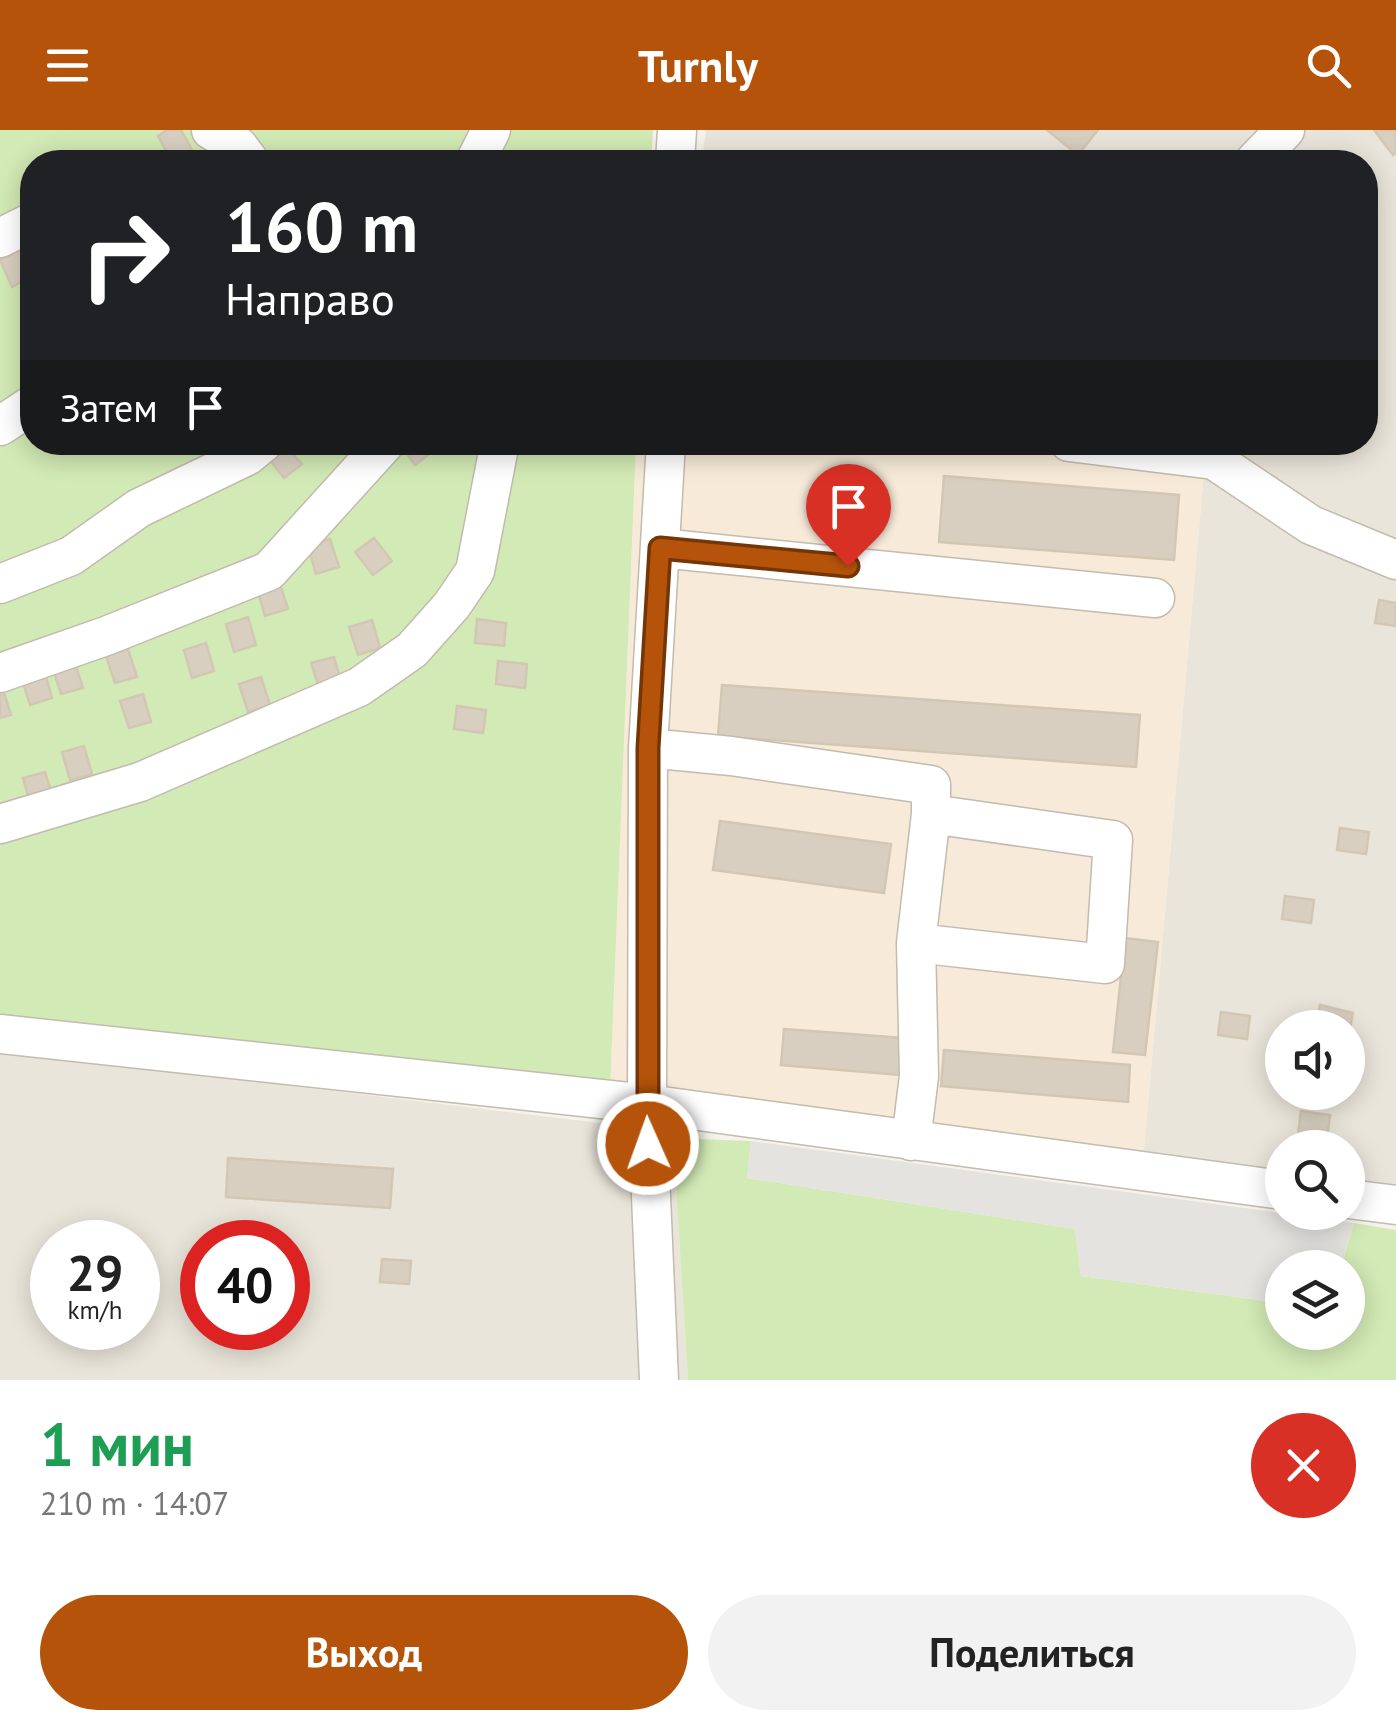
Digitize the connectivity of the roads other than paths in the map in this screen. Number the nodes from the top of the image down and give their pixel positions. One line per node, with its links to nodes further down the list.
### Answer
1 (210, 130): 3 (street)
2 (1285, 130): 4 (street)
3 (241, 150)
4 (1266, 150)
5 (248, 455): 12 (street)
6 (374, 455): 14 (street)
7 (497, 455): 17 (street)
8 (665, 455): 10 (street)
9 (1174, 455): 11 (street)
10 (660, 548): 13 (street); 15 (street)
11 (1396, 560)
12 (0, 584)
13 (1155, 598)
14 (0, 673)
15 (648, 748): 16 (street); 20 (street)
16 (931, 814): 18 (street); 18 (street)
17 (0, 824)
18 (916, 943): 21 (street)
19 (0, 1034): 20 (street)
20 (647, 1104): 21 (street); 25 (street)
21 (912, 1141): 22 (street)
22 (1265, 1188)
23 (1365, 1201): 24 (street)
24 (1396, 1205)
25 (659, 1380)

